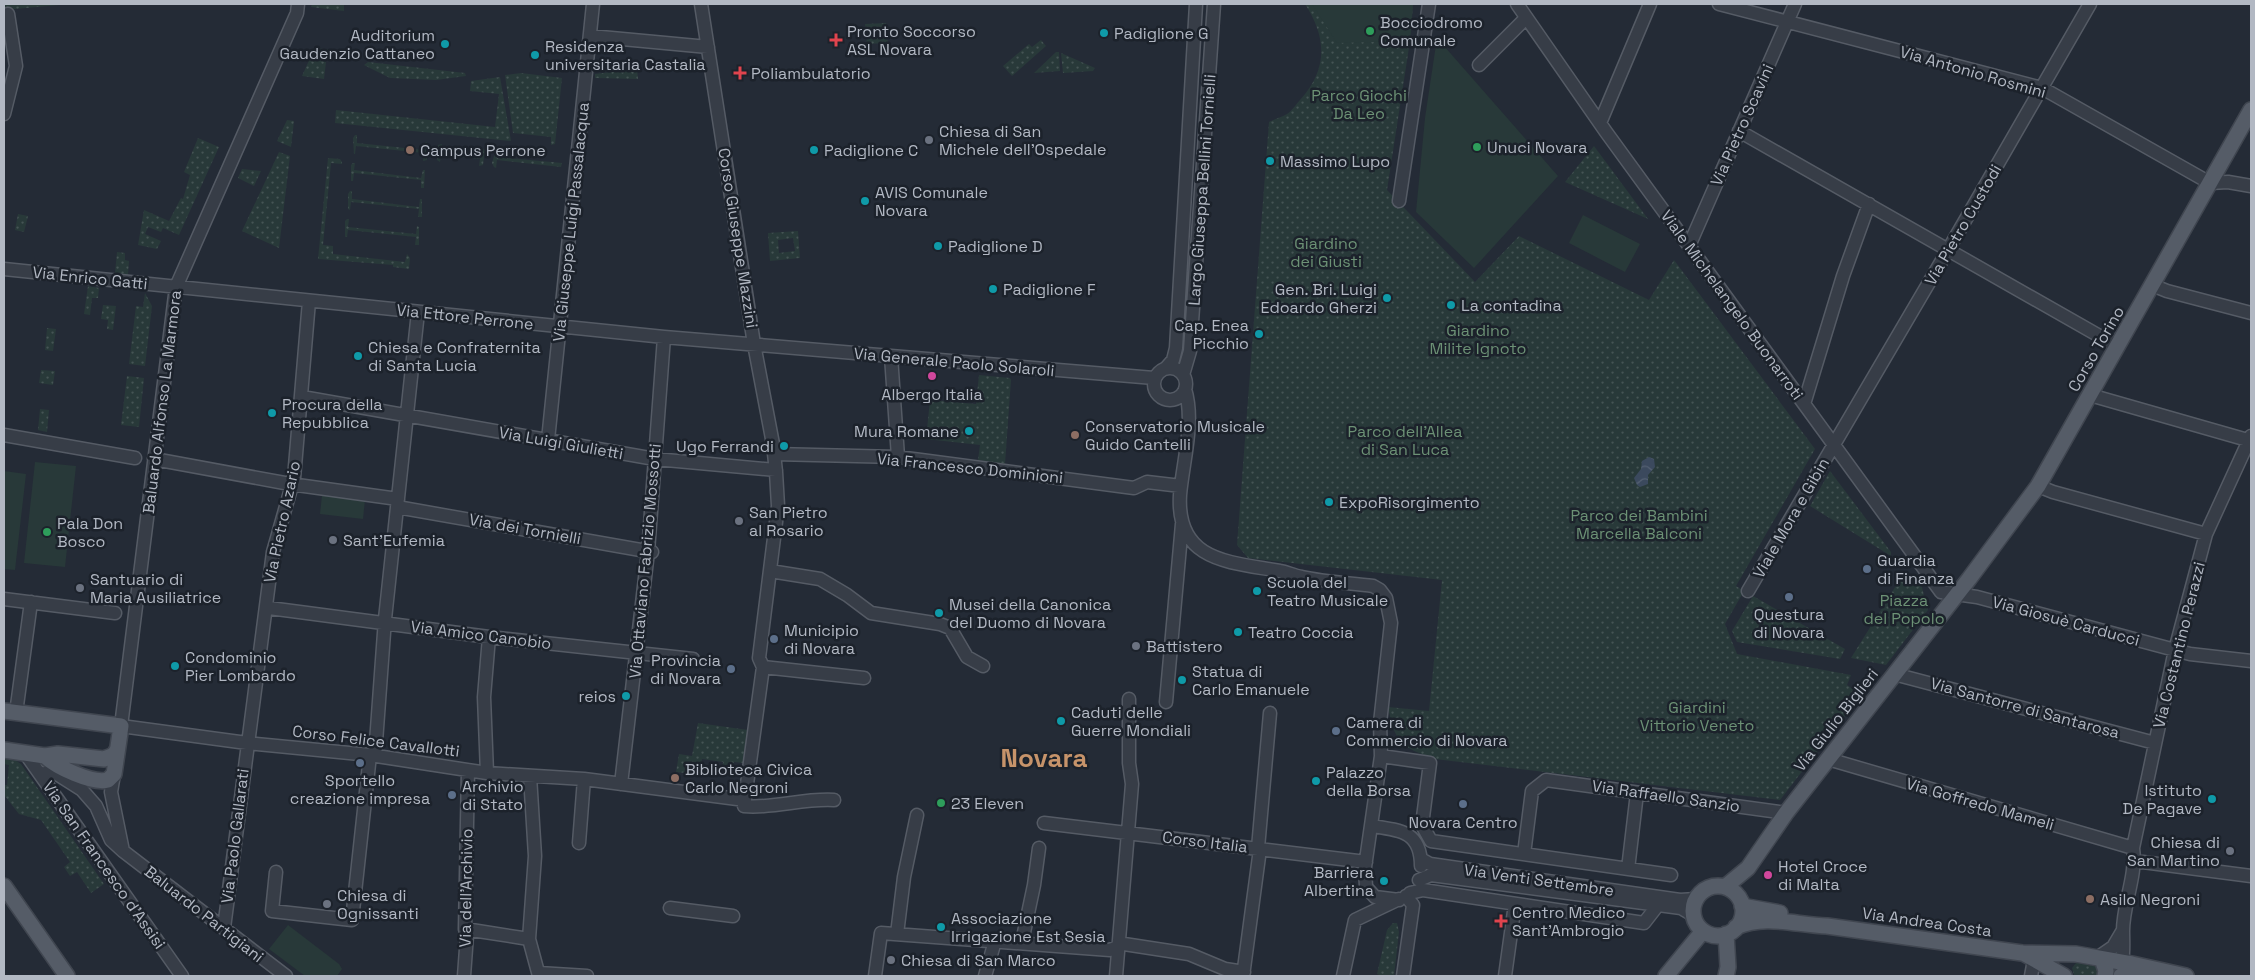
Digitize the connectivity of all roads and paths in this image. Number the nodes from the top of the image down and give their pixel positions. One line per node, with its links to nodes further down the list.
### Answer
1 (594, 4): 15 (street, Via Giuseppe Luigi Passalacqua)
2 (701, 4): 16 (street, Corso Giuseppe Mazzini)
3 (1196, 4): 40 (street, Largo Giuseppa Bellini Tornielli)
4 (1214, 4): 41 (street, Largo Giuseppa Bellini Tornielli)
5 (1430, 4): 25 (street)
6 (1517, 4): 12 (street, Viale Michelangelo Buonarroti)
7 (1650, 4): 21 (street)
8 (1719, 4): 14 (street, Via Antonio Rosmini)
9 (1795, 4): 14 (street, Via Pietro Scavini)
10 (2088, 4): 18 (street, Via Pietro Custodi)
11 (300, 7): 31 (street, Baluardo Alfonso La Marmora)
12 (1525, 12): 17 (street); 21 (street, Viale Michelangelo Buonarroti)
13 (8, 14): 20 (street)
14 (1787, 22): 18 (street, Via Antonio Rosmini); 22 (street, Via Pietro Scavini)
15 (590, 36): 16 (street); 35 (street, Via Giuseppe Luigi Passalacqua)
16 (708, 47): 37 (street, Corso Giuseppe Mazzini)
17 (1479, 65)
18 (2042, 88): 23 (street, Via Antonio Rosmini); 28 (street, Via Pietro Custodi)
19 (2251, 110): 23 (main road, Corso Torino)
20 (4, 114)
21 (1600, 123): 27 (street, Viale Michelangelo Buonarroti)
22 (1739, 131): 26 (street); 27 (street, Via Pietro Scavini)
23 (2210, 183): 24 (street); 30 (main road, Corso Torino)
24 (2251, 186)
25 (1399, 201)
26 (1869, 204): 28 (street); 47 (street)
27 (1689, 246): 47 (street, Viale Michelangelo Buonarroti)
28 (1949, 250): 38 (street); 53 (street, Via Pietro Custodi)
29 (4, 268): 31 (street, Via Enrico Gatti)
30 (2152, 285): 34 (street); 38 (main road, Corso Torino)
31 (176, 287): 32 (street, Via Ettore Perrone); 57 (street, Baluardo Alfonso La Marmora)
32 (309, 301): 33 (street, Via Ettore Perrone); 45 (street, Via Pietro Azario)
33 (418, 312): 35 (street, Via Ettore Perrone); 48 (street)
34 (2251, 312)
35 (560, 326): 36 (street, Via Ettore Perrone); 52 (street, Via Giuseppe Luigi Passalacqua)
36 (664, 337): 37 (street, Via Ettore Perrone); 58 (street, Via Ottaviano Fabrizio Mossotti)
37 (754, 344): 39 (street, Via Generale Paolo Solaroli); 54 (street, Corso Giuseppe Mazzini)
38 (2117, 346): 44 (main road, Corso Torino)
39 (890, 356): 42 (street, Via Generale Paolo Solaroli); 55 (street)
40 (1166, 368): 41 (street); 42 (street)
41 (1183, 375): 43 (street)
42 (1154, 378): 46 (street)
43 (1185, 390): 46 (street); 49 (street)
44 (2090, 395): 51 (street); 62 (main road, Corso Torino)
45 (302, 397): 48 (street, Via Luigi Giulietti); 60 (street, Via Pietro Azario)
46 (1173, 400): 49 (street)
47 (1804, 404): 53 (street, Viale Michelangelo Buonarroti)
48 (407, 415): 52 (street, Via Luigi Giulietti); 63 (street)
49 (1188, 420): 61 (street)
50 (4, 435): 56 (street)
51 (2251, 439): 65 (street, Via Costantino Perazzi)
52 (548, 440): 58 (street, Via Luigi Giulietti)
53 (1834, 446): 68 (street, Viale Mora e Gibin); 69 (street, Viale Michelangelo Buonarroti)
54 (774, 454): 55 (street, Via Francesco Dominioni); 59 (street, Corso Giuseppe Mazzini)
55 (898, 457): 61 (street, Via Francesco Dominioni)
56 (135, 458)
57 (154, 459): 60 (street, Via dei Tornielli); 89 (street, Baluardo Alfonso La Marmora)
58 (655, 459): 59 (street, Via Luigi Giulietti); 66 (street, Via Ottaviano Fabrizio Mossotti)
59 (776, 471): 67 (street, Corso Giuseppe Mazzini)
60 (292, 484): 63 (street, Via dei Tornielli); 90 (street, Via Pietro Azario)
61 (1181, 486): 64 (street)
62 (2038, 486): 65 (street); 69 (main road, Corso Torino)
63 (398, 503): 66 (street, Via dei Tornielli); 74 (street)
64 (1182, 521): 85 (street); 96 (street)
65 (2206, 534): 76 (street, Via Costantino Perazzi)
66 (650, 552): 77 (street, Via Ottaviano Fabrizio Mossotti)
67 (770, 571): 80 (street); 81 (street, Corso Giuseppe Mazzini)
68 (1748, 591)
69 (1956, 596): 76 (street, Via Giosuè Carducci); 82 (main road, Via Giulio Biglieri)
70 (4, 599): 71 (street)
71 (31, 602): 73 (street); 86 (street)
72 (269, 608): 74 (street, Via Amico Canobio)
73 (115, 613)
74 (387, 624): 75 (street, Via Amico Canobio); 95 (street)
75 (490, 637): 77 (street, Via Amico Canobio); 100 (street)
76 (2175, 650): 79 (street, Via Giosuè Carducci); 91 (street, Via Costantino Perazzi)
77 (638, 653): 78 (street, Via Amico Canobio); 104 (street, Via Ottaviano Fabrizio Mossotti)
78 (693, 659)
79 (2251, 661)
80 (983, 666)
81 (763, 667): 83 (street); 107 (street)
82 (1894, 674): 91 (street, Via Santorre di Santarosa); 97 (main road, Via Giulio Biglieri)
83 (864, 678)
84 (1129, 699): 112 (street)
85 (1166, 702)
86 (10, 712): 88 (main road, Corso Felice Cavallotti)
87 (1270, 713): 115 (street)
88 (95, 723): 89 (main road, Corso Felice Cavallotti); 98 (main road)
89 (121, 726): 90 (street, Corso Felice Cavallotti); 98 (main road)
90 (247, 743): 95 (street, Corso Felice Cavallotti); 139 (street, Via Paolo Gallarati)
91 (2155, 743): 118 (street, Via Costantino Perazzi)
92 (4, 750): 93 (main road)
93 (25, 753): 94 (main road); 103 (street, Via San Francesco d'Assisi)
94 (45, 756): 98 (main road); 98 (main road)
95 (373, 756): 99 (street, Corso Felice Cavallotti); 123 (street)
96 (1381, 756): 111 (street); 117 (street, Via Venti Settembre)
97 (1828, 759): 108 (main road, Via Giulio Biglieri); 118 (street, Via Goffredo Mameli)
98 (107, 764): 116 (street)
99 (468, 770): 100 (street, Corso Felice Cavallotti); 140 (street, Via dell'Archivio)
100 (487, 773): 101 (street, Corso Felice Cavallotti)
101 (530, 776): 102 (street, Corso Felice Cavallotti); 145 (street)
102 (584, 779): 104 (street, Corso Felice Cavallotti); 113 (street)
103 (44, 780): 116 (street, Baluardo Partigiani); 158 (street, Via San Francesco d'Assisi)
104 (622, 784): 107 (street, Corso Felice Cavallotti)
105 (1638, 792): 108 (street, Via Raffaello Sanzio); 117 (street, Via Raffaello Sanzio); 122 (street)
106 (834, 800): 107 (street)
107 (744, 803)
108 (1786, 813): 121 (main road, Via Giulio Biglieri)
109 (917, 815): 144 (street)
110 (1044, 823): 112 (street, Corso Italia)
111 (1371, 826): 119 (street); 120 (street)
112 (1126, 832): 115 (street, Corso Italia); 148 (street)
113 (579, 843)
114 (1040, 848): 147 (street)
115 (1259, 848): 120 (street, Corso Italia); 155 (street)
116 (123, 851): 139 (street, Baluardo Partigiani)
117 (1524, 854): 122 (street, Via Venti Settembre)
118 (2134, 854): 126 (street, Via Goffredo Mameli); 141 (street, Via Costantino Perazzi)
119 (1421, 859): 127 (street); 132 (street, Via Venti Settembre)
120 (1366, 862): 130 (street)
121 (1748, 868): 129 (main road, Via Giulio Biglieri); 133 (main road, Via Giulio Biglieri)
122 (1628, 869): 124 (street, Via Venti Settembre)
123 (276, 872)
124 (1653, 873): 125 (street, Via Venti Settembre); 132 (street)
125 (1671, 875)
126 (2251, 876)
127 (1419, 880): 130 (street); 132 (street, Via Venti Settembre)
128 (4, 886): 157 (main road)
129 (1725, 887): 131 (main road); 133 (main road)
130 (1403, 898): 134 (street, Via Venti Settembre); 165 (street); 166 (street)
131 (1696, 899): 132 (street, Via Venti Settembre); 136 (main road)
132 (1658, 901): 134 (street, Via Venti Settembre); 136 (street, Via Venti Settembre)
133 (1741, 903): 138 (main road, Via Andrea Costa); 143 (main road)
134 (1515, 904): 167 (street)
135 (670, 908): 137 (street)
136 (1693, 915): 142 (main road)
137 (732, 916)
138 (1827, 926): 143 (main road, Via Andrea Costa); 150 (main road, Via Andrea Costa)
139 (224, 928): 159 (street, Baluardo Partigiani)
140 (465, 929): 145 (street); 160 (street, Via dell'Archivio)
141 (2123, 930): 151 (street); 152 (street, Via Costantino Perazzi)
142 (1703, 931): 143 (main road); 168 (main road)
143 (1731, 931): 169 (main road)
144 (897, 934): 146 (street); 162 (street)
145 (529, 939): 154 (street)
146 (995, 941): 147 (street); 163 (street)
147 (1022, 942): 148 (street)
148 (1118, 946): 155 (street); 164 (street)
149 (2076, 954): 150 (main road, Via Andrea Costa); 151 (main road, Via Andrea Costa); 172 (main road)
150 (2028, 956): 153 (main road, Via Andrea Costa); 170 (street)
151 (2100, 958): 152 (main road); 173 (main road)
152 (2122, 969): 156 (main road); 174 (main road)
153 (2048, 972): 171 (main road, Via Andrea Costa)
154 (539, 974): 161 (street)
155 (1243, 974)
156 (2179, 975)
157 (67, 976)
158 (182, 976)
159 (286, 976)
160 (464, 976)
161 (587, 976)
162 (875, 976)
163 (985, 976)
164 (1116, 976)
165 (1343, 976)
166 (1404, 976)
167 (1505, 976)
168 (1666, 976)
169 (1726, 976)
170 (2031, 976)
171 (2064, 976)
172 (2068, 976)
173 (2105, 976)
174 (2116, 976)

